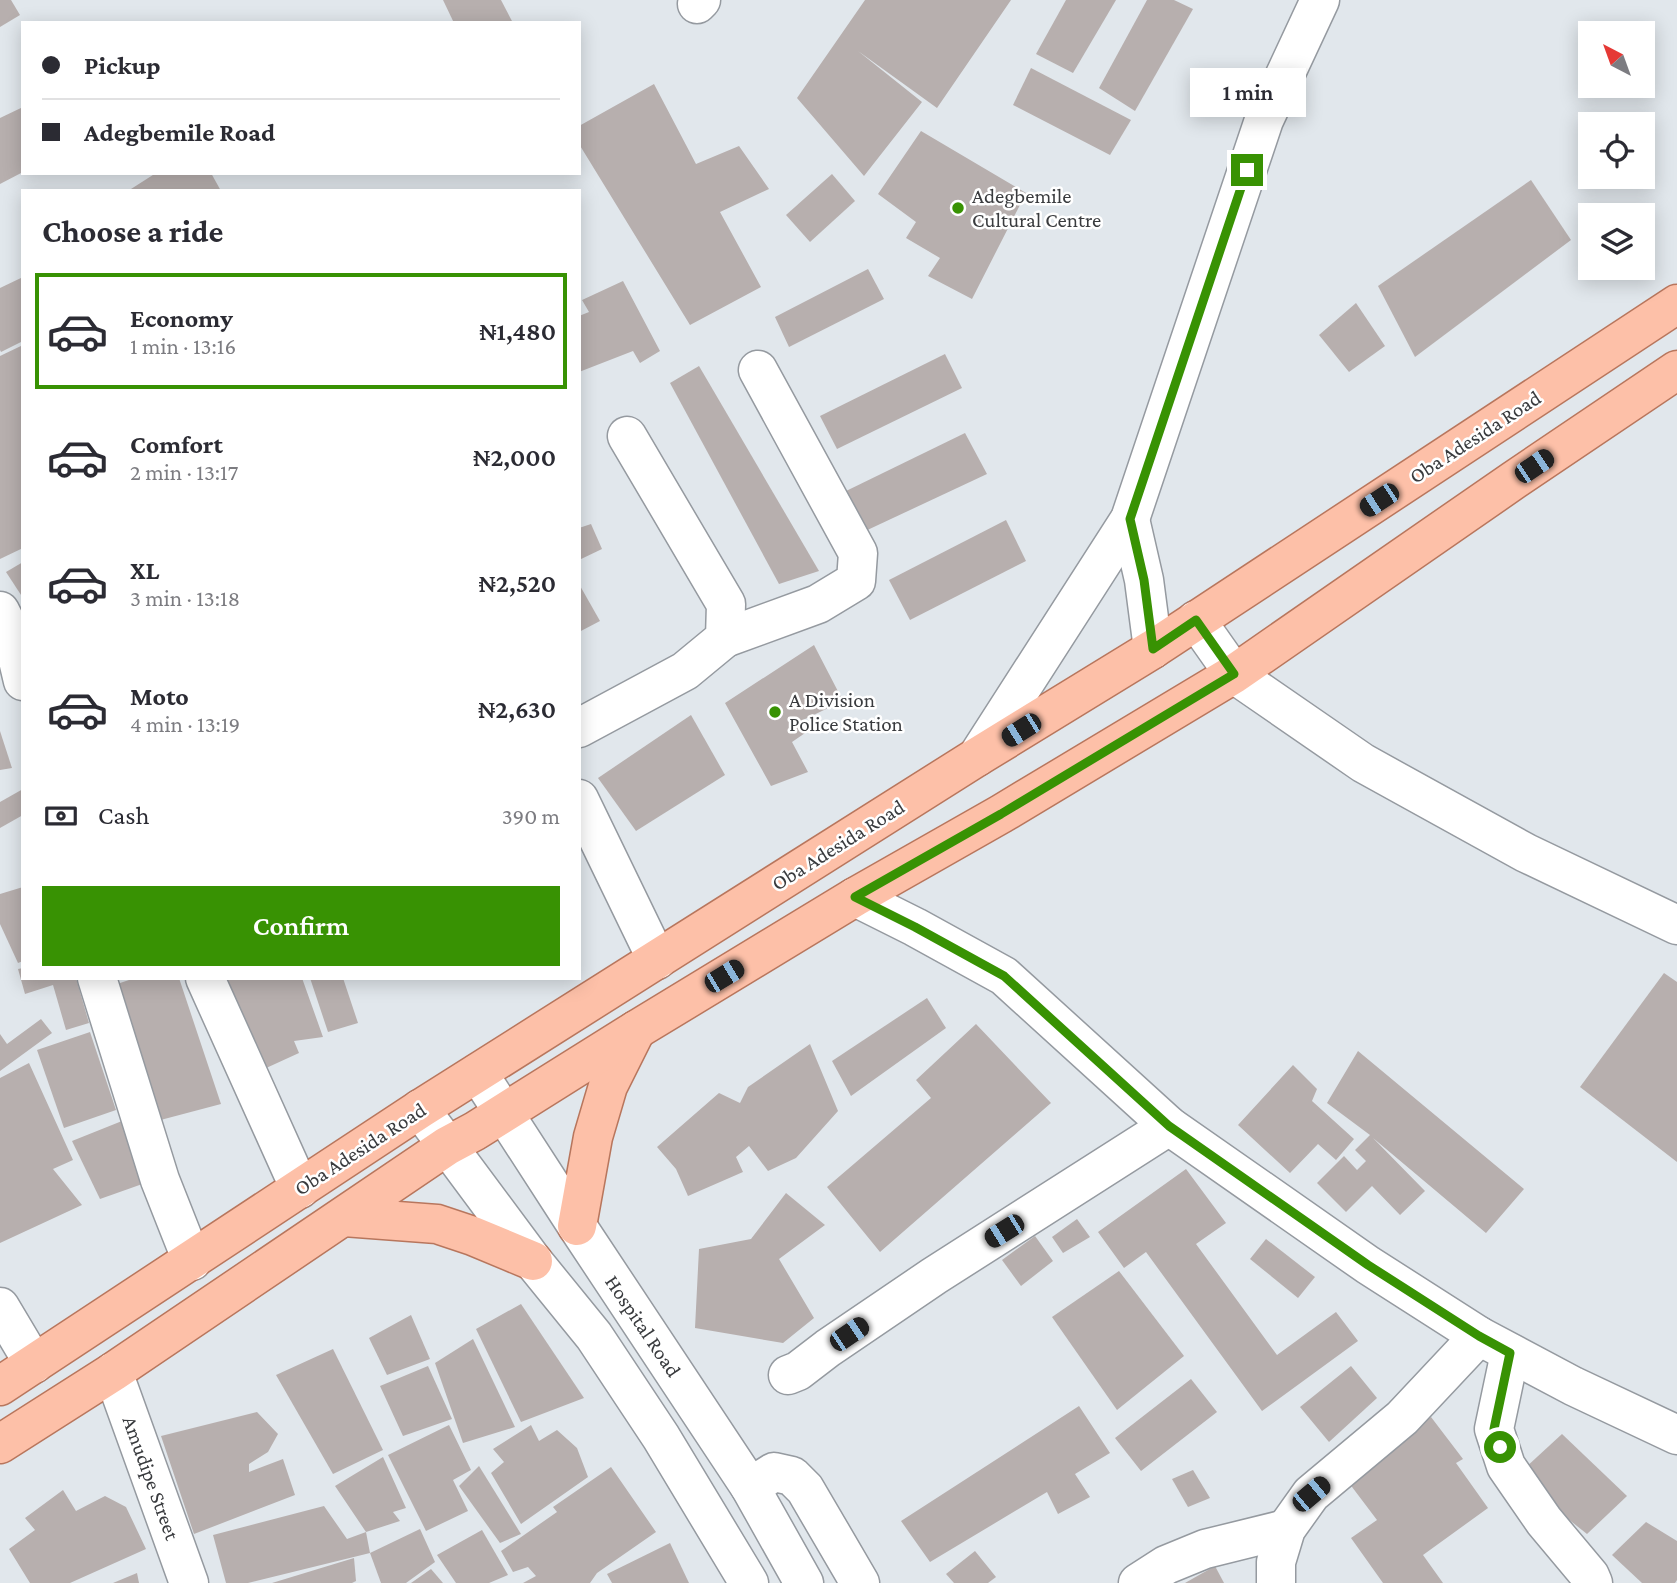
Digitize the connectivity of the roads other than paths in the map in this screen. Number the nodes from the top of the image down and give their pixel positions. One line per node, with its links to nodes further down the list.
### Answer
1 (1320, 0): 6 (street)
2 (1677, 304): 8 (main road, Oba Adesida Road)
3 (758, 370): 9 (street)
4 (1677, 370): 12 (main road)
5 (627, 436): 9 (street)
6 (1130, 519): 10 (street); 14 (street)
7 (0, 611): 11 (street)
8 (1196, 620): 10 (main road, Oba Adesida Road); 12 (street)
9 (725, 638): 13 (street)
10 (1153, 649): 14 (main road, Oba Adesida Road)
11 (21, 673)
12 (1234, 674): 16 (main road); 17 (street)
13 (581, 727)
14 (977, 757): 18 (main road, Oba Adesida Road)
15 (581, 803): 18 (street)
16 (855, 897): 21 (main road); 25 (street)
17 (1677, 925)
18 (657, 960): 22 (main road, Oba Adesida Road)
19 (98, 980): 30 (street)
20 (206, 980): 27 (street)
21 (636, 1030): 24 (main road); 29 (main road)
22 (478, 1073): 23 (main road, Oba Adesida Road); 24 (street, Hospital Road)
23 (420, 1109): 26 (street); 27 (main road, Oba Adesida Road)
24 (504, 1112): 26 (main road); 29 (street, Hospital Road)
25 (1169, 1126): 33 (street); 36 (street)
26 (447, 1146): 28 (main road); 31 (street)
27 (300, 1189): 30 (main road, Oba Adesida Road)
28 (344, 1217): 31 (main road); 35 (main road)
29 (577, 1227): 40 (street, Hospital Road)
30 (192, 1261): 34 (main road, Oba Adesida Road)
31 (533, 1261): 43 (street)
32 (0, 1307): 34 (street)
33 (1495, 1345): 38 (street); 41 (street); 48 (street)
34 (34, 1364): 37 (main road, Oba Adesida Road)
35 (114, 1372): 39 (main road); 42 (street, Amudipe Street)
36 (788, 1375)
37 (0, 1386)
38 (1677, 1435)
39 (0, 1444)
40 (750, 1487): 44 (street, Hospital Road); 45 (street)
41 (1286, 1529): 46 (street); 47 (street)
42 (189, 1583)
43 (749, 1583)
44 (803, 1583)
45 (860, 1583)
46 (1138, 1583)
47 (1276, 1583)
48 (1593, 1583)

